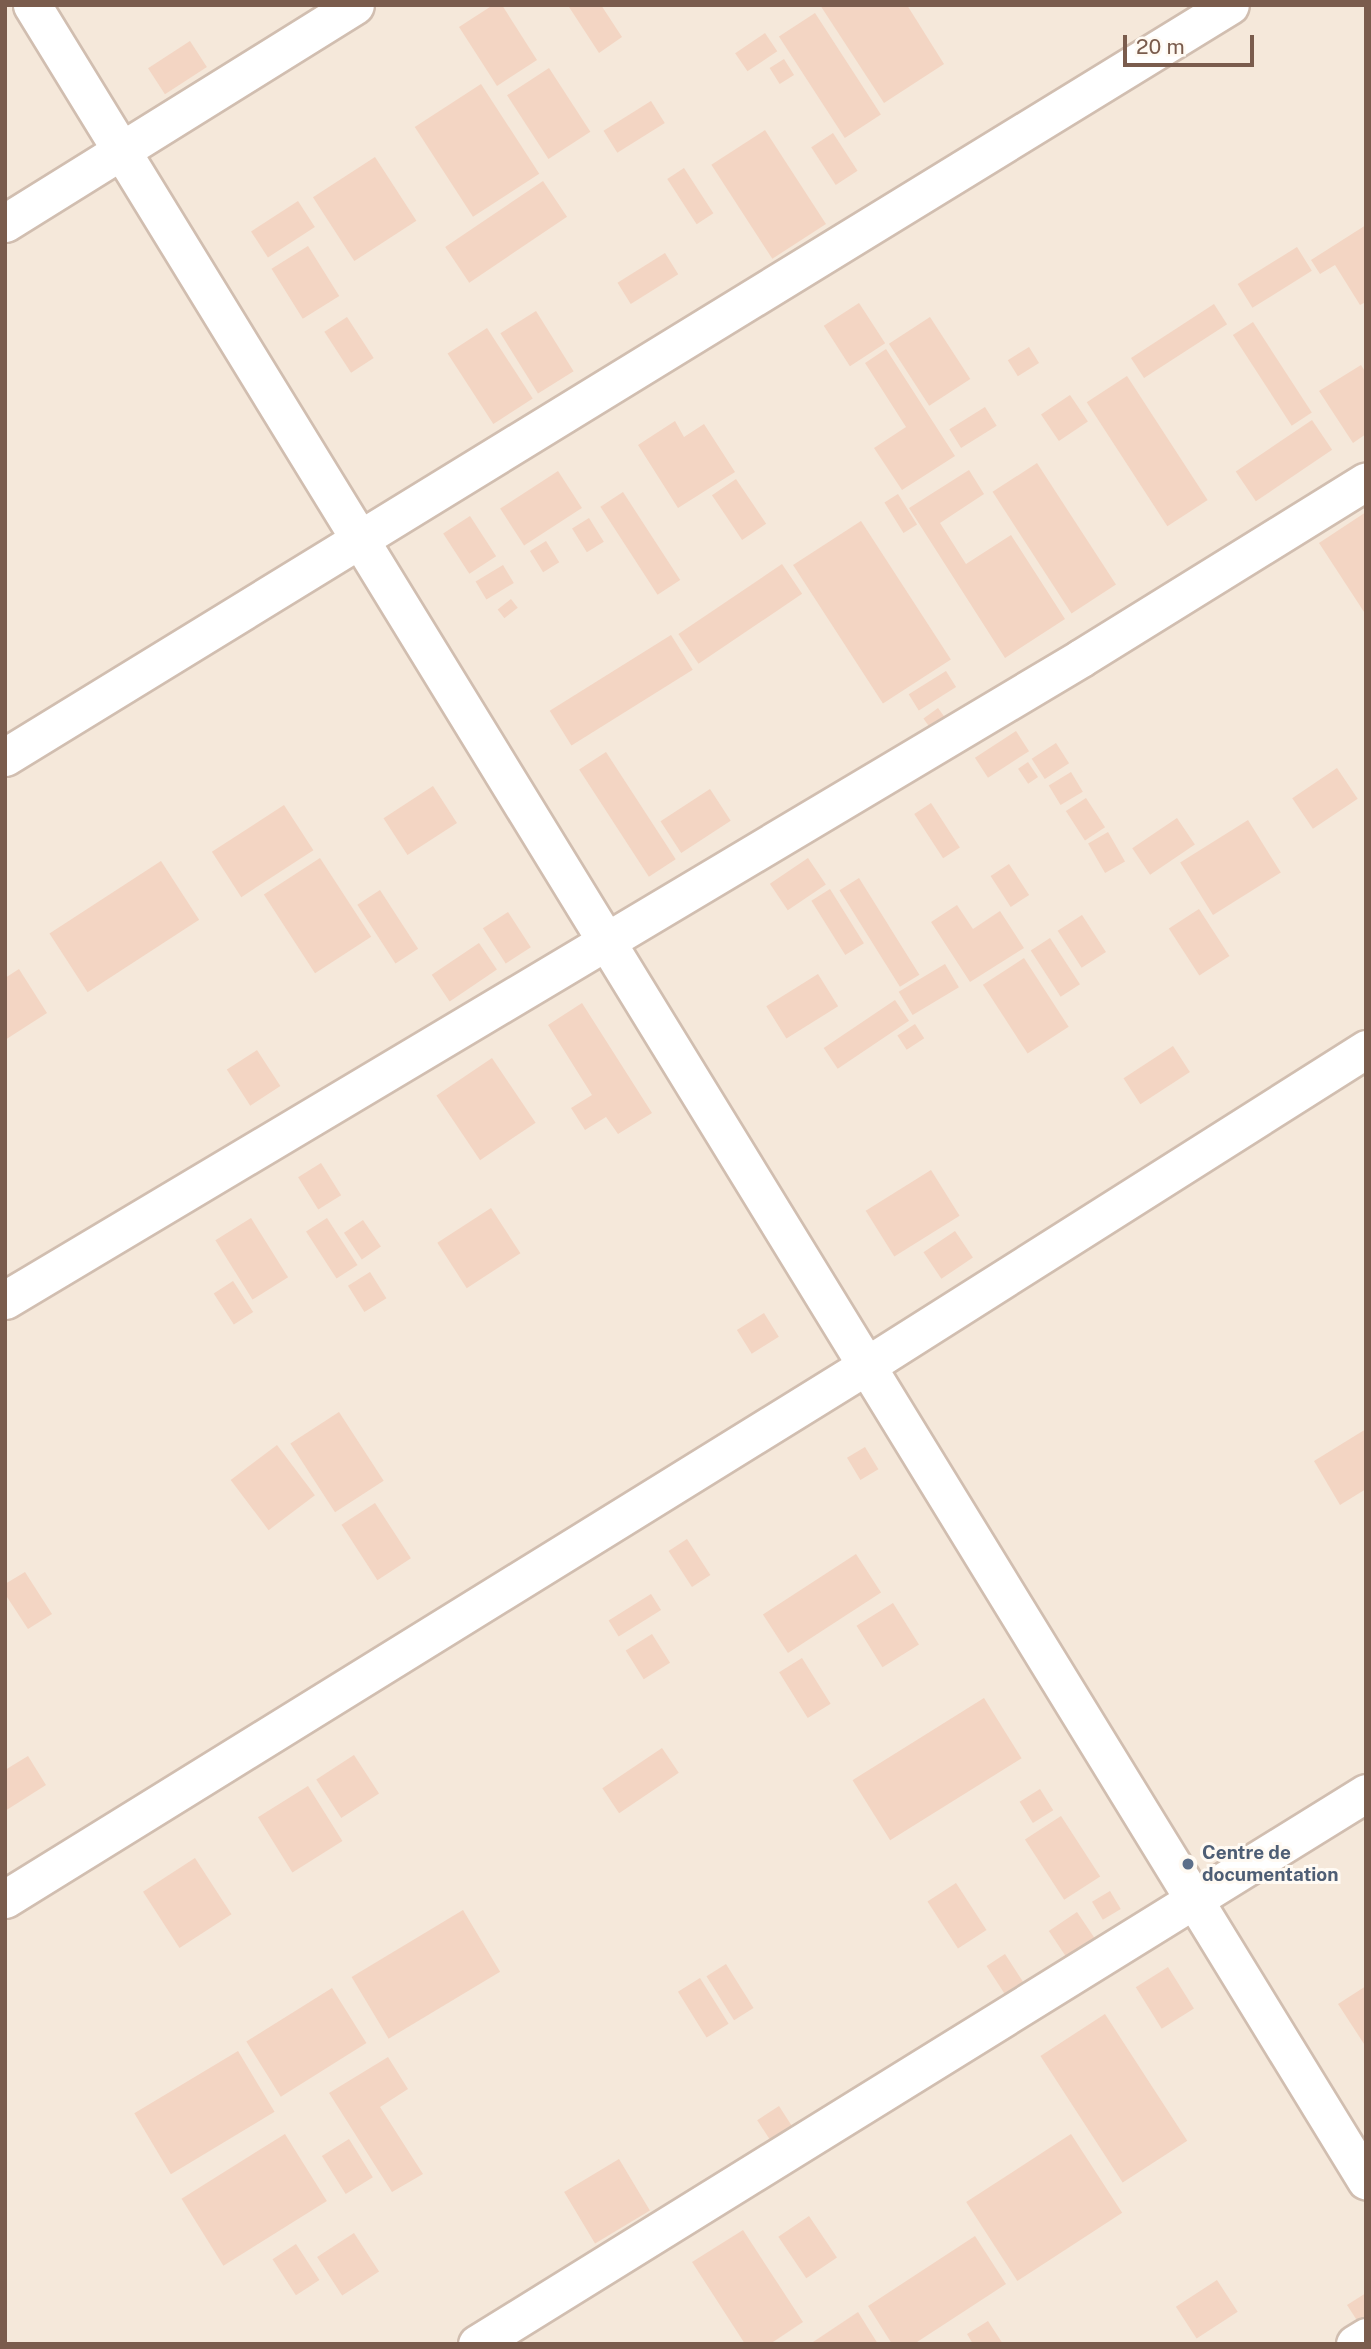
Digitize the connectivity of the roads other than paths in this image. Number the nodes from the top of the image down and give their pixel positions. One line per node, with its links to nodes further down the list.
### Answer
1 (32, 5): 4 (street)
2 (355, 5): 4 (street)
3 (1230, 5): 7 (street)
4 (122, 152): 5 (street); 7 (street)
5 (5, 223)
6 (1366, 481): 9 (street)
7 (359, 540): 8 (street); 9 (street)
8 (5, 757)
9 (604, 940): 11 (street); 12 (street)
10 (1366, 1049): 12 (street)
11 (5, 1300)
12 (866, 1366): 14 (street); 15 (street)
13 (1366, 1793): 15 (street)
14 (5, 1899)
15 (1194, 1900): 16 (street); 18 (street)
16 (1366, 2180)
17 (1366, 2337): 19 (street)
18 (477, 2344)
19 (1355, 2344)

